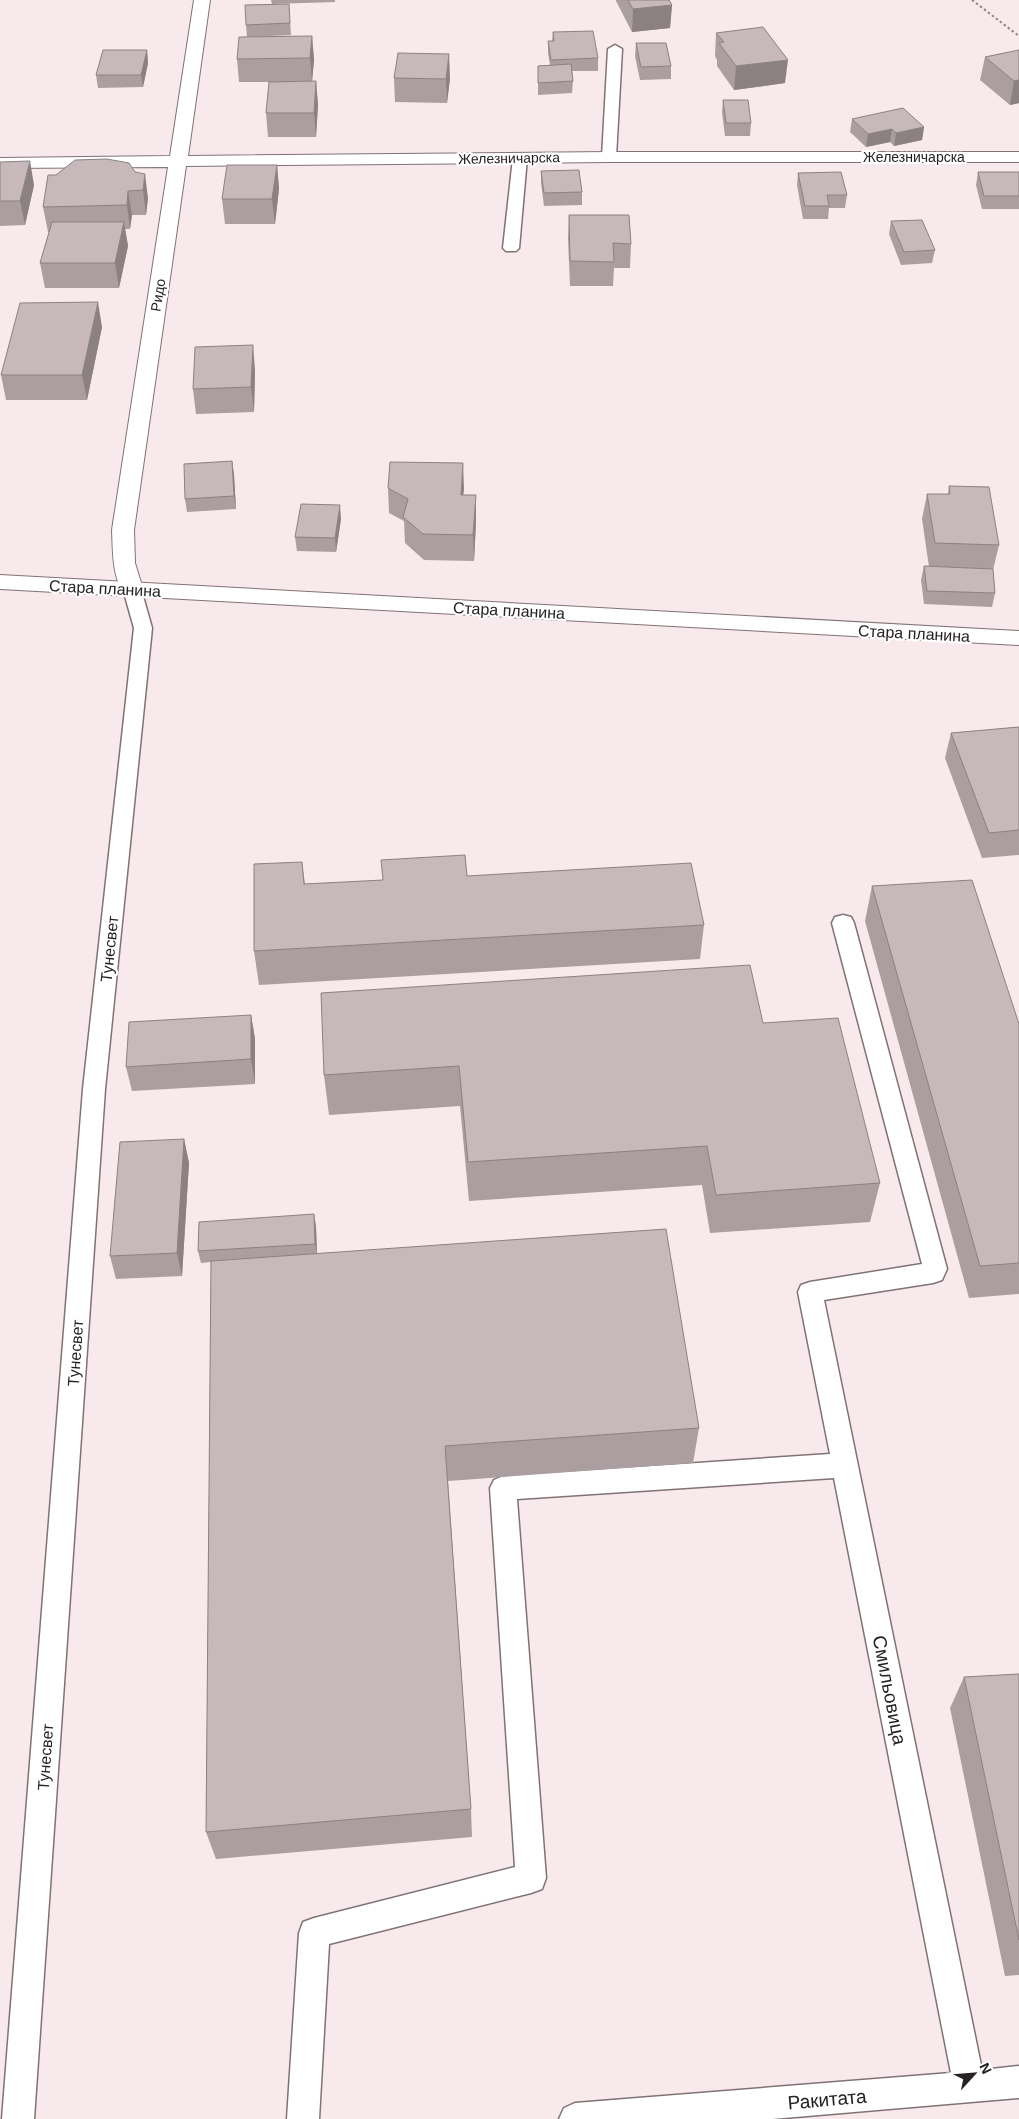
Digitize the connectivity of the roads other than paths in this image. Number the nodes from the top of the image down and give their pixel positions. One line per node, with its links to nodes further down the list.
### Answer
1 (202, 0): 6 (street, Ридо)
2 (615, 49): 3 (lane)
3 (609, 157): 4 (street, Железничарска); 5 (street, Железничарска)
4 (1019, 157)
5 (520, 158): 6 (street, Железничарска); 8 (lane)
6 (178, 162): 7 (street, Железничарска); 10 (street, Ридо)
7 (0, 163)
8 (510, 248)
9 (0, 582): 10 (street, Стара планина)
10 (132, 590): 11 (street, Стара планина); 16 (lane, Тунесвет)
11 (1019, 638)
12 (843, 924): 13 (lane, Смильовица)
13 (845, 1466): 15 (lane, Смильовица); 17 (lane)
14 (1019, 2082): 15 (lane, Ракитата)
15 (970, 2088): 18 (lane, Ракитата)
16 (18, 2119)
17 (303, 2119)
18 (575, 2119)

